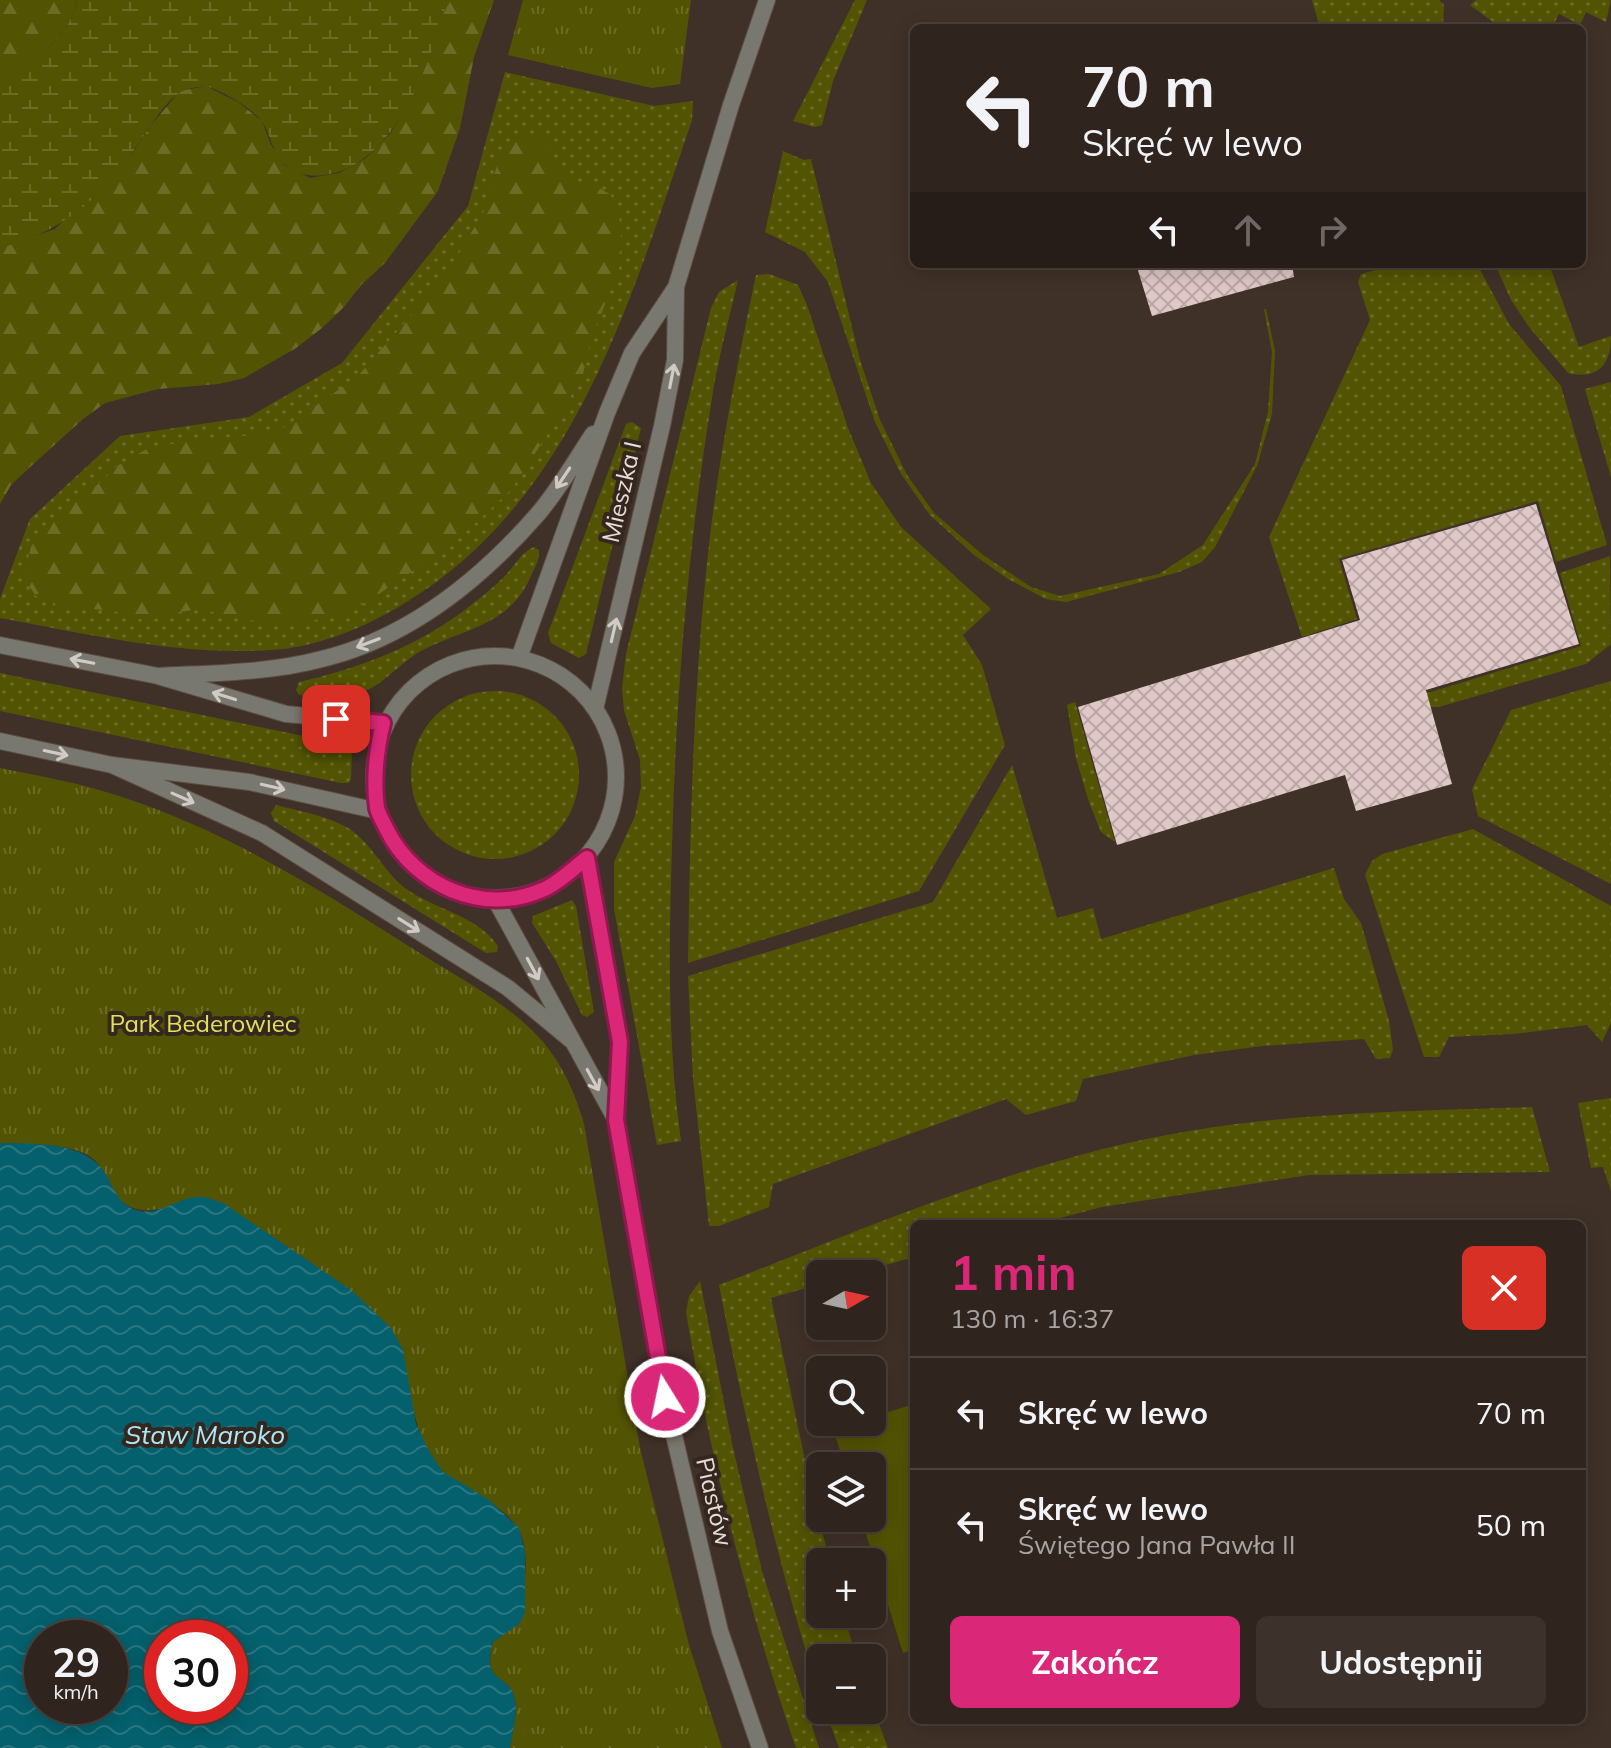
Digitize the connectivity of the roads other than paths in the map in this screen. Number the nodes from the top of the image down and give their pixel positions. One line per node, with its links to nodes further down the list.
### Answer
1 (767, 0): 2 (street, Mieszka I)
2 (676, 287): 3 (street, Mieszka I); 7 (street, Mieszka I, one-way to 2)
3 (607, 413): 5 (street, Mieszka I); 6 (street, one-way to 6)
4 (0, 645): 6 (street, one-way to 4)
5 (519, 658): 7 (street); 8 (street)
6 (158, 676): 8 (street, one-way to 6)
7 (596, 705): 12 (street)
8 (383, 723): 11 (street)
9 (0, 741): 10 (street, one-way to 10)
10 (112, 765): 11 (street, one-way to 11); 14 (street, one-way to 14)
11 (378, 811): 13 (street)
12 (587, 858): 13 (street); 15 (street, Piastów)
13 (496, 901): 14 (street, Piastów, one-way to 14)
14 (571, 1040): 15 (street, Piastów, one-way to 15)
15 (616, 1120): 16 (street, Piastów)
16 (760, 1748)

